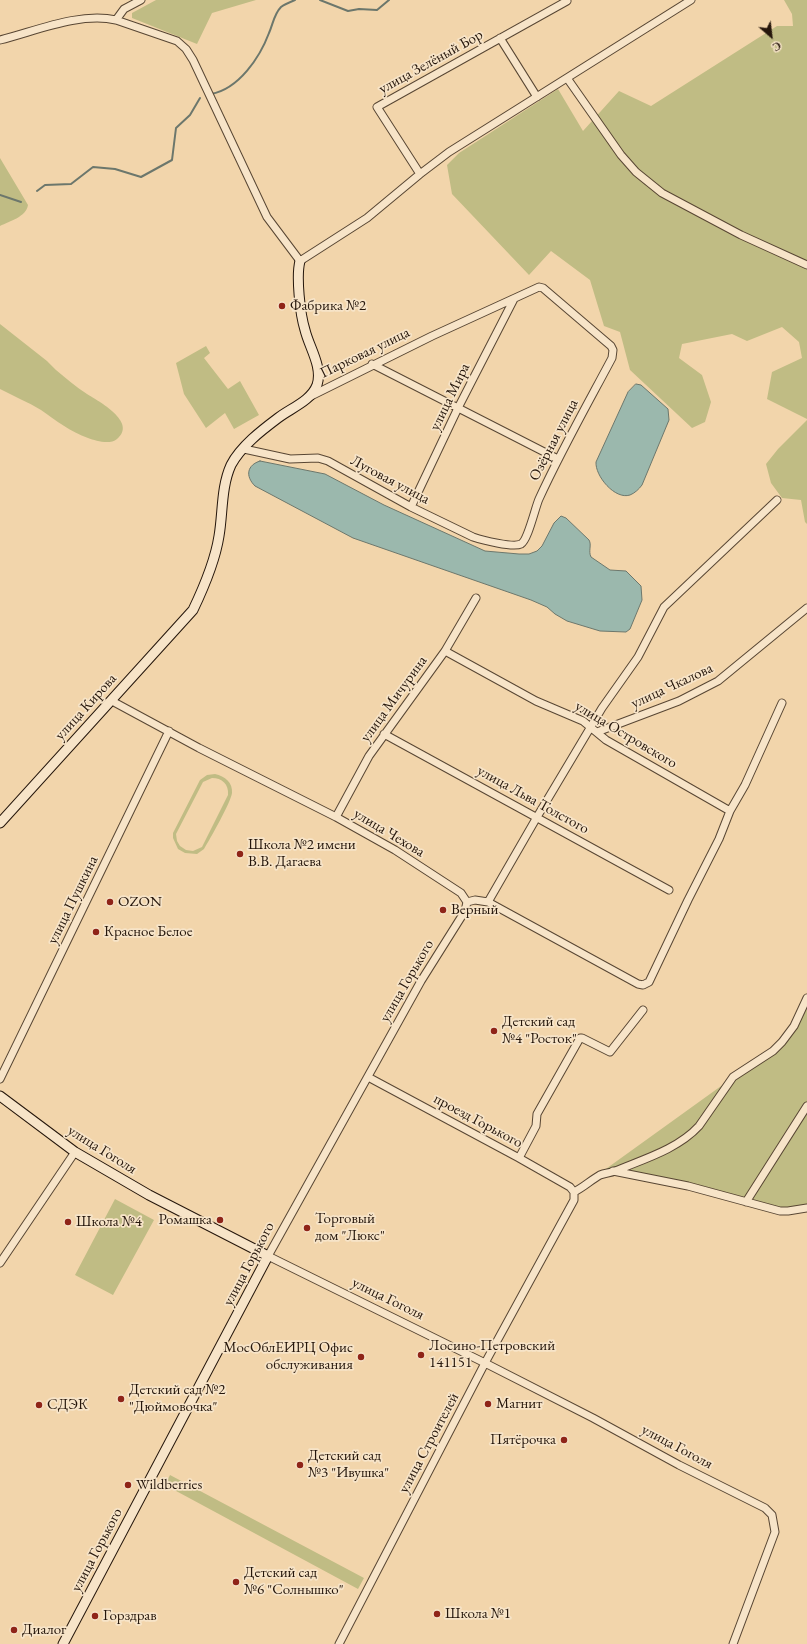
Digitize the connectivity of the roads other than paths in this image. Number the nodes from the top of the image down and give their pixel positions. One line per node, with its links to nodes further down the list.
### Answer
1 (141, 0): 4 (street)
2 (691, 0): 7 (street)
3 (567, 1): 5 (street, улица Зелёный Бор)
4 (116, 20): 6 (street); 10 (street)
5 (500, 38): 8 (street); 9 (street, улица Зелёный Бор)
6 (0, 40)
7 (567, 78): 8 (street); 11 (street)
8 (537, 97): 9 (street)
9 (420, 174): 10 (street)
10 (300, 261): 15 (street)
11 (807, 265)
12 (514, 299): 13 (street, Парковая улица); 14 (street, Парковая улица); 16 (street, улица Мира)
13 (613, 350): 18 (street, Озёрная улица)
14 (372, 364): 15 (street, Парковая улица); 16 (street)
15 (310, 396): 17 (street, Парковая улица)
16 (458, 408): 18 (street); 21 (street, улица Мира)
17 (244, 449): 19 (street, Парковая улица); 21 (street, Луговая улица)
18 (558, 459): 22 (street, Озёрная улица)
19 (228, 476): 26 (street, улица Кирова)
20 (777, 500): 28 (street)
21 (411, 507): 22 (street, Луговая улица)
22 (522, 543)
23 (476, 598): 25 (street, улица Мичурина)
24 (807, 608): 30 (street, улица Чкалова)
25 (445, 651): 28 (street, улица Островского); 31 (street, улица Мичурина)
26 (112, 701): 29 (street, улица Чехова); 35 (street, улица Кирова)
27 (782, 703): 32 (street)
28 (591, 727): 30 (street, улица Островского); 34 (street)
29 (169, 731): 33 (street, улица Чехова); 43 (street, улица Пушкина)
30 (598, 732): 32 (street, улица Островского)
31 (384, 734): 33 (street, улица Мичурина); 34 (street, улица Льва Толстого)
32 (730, 810): 38 (street)
33 (336, 817): 37 (street, улица Чехова)
34 (537, 817): 36 (street, улица Льва Толстого); 38 (street)
35 (0, 823)
36 (669, 890)
37 (467, 902): 38 (street); 42 (street, улица Горького)
38 (488, 902)
39 (807, 998): 41 (street)
40 (643, 1010): 47 (street)
41 (804, 1012): 48 (street)
42 (368, 1077): 47 (street, проезд Горького); 52 (street, улица Горького)
43 (0, 1079)
44 (0, 1096): 46 (street, улица Гоголя)
45 (807, 1106): 50 (street)
46 (75, 1152): 52 (street, улица Гоголя); 53 (street)
47 (518, 1158): 49 (street, проезд Горького)
48 (613, 1171): 49 (street); 50 (street)
49 (574, 1192): 54 (street, улица Строителей)
50 (746, 1202): 51 (street)
51 (807, 1208)
52 (268, 1256): 54 (street, улица Гоголя); 55 (street, улица Горького)
53 (0, 1263)
54 (485, 1363): 56 (street, улица Строителей); 57 (street, улица Гоголя)
55 (63, 1644)
56 (338, 1644)
57 (733, 1644)

